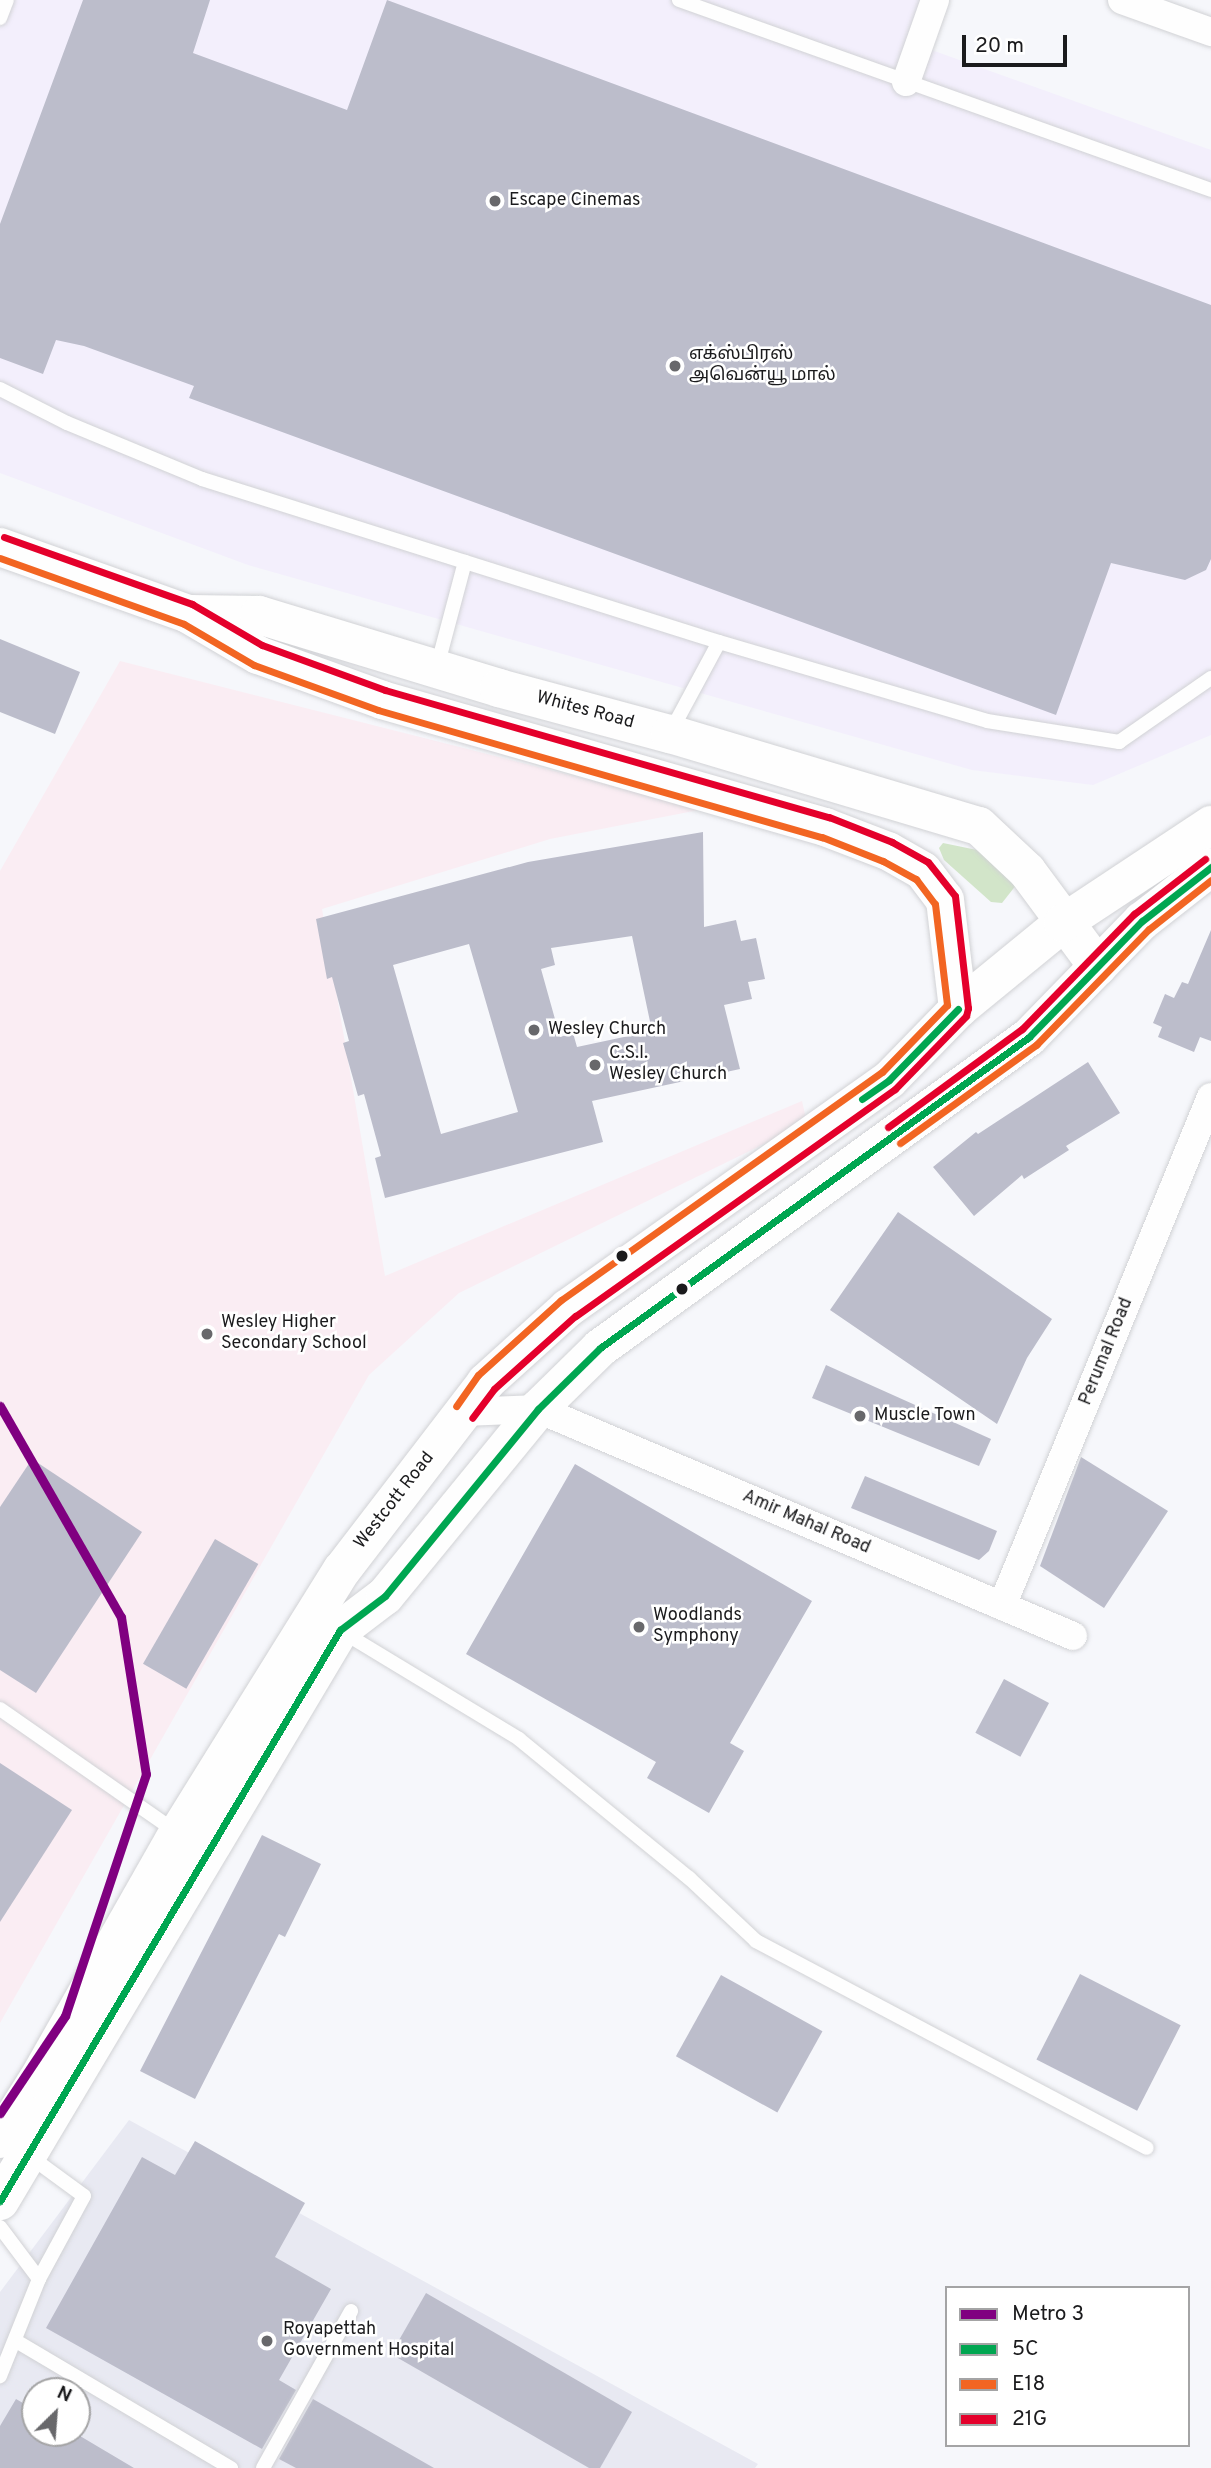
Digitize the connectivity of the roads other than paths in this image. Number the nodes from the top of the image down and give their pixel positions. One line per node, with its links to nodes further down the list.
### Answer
1 (7, 0): 5 (lane)
2 (678, 0): 7 (lane)
3 (936, 0): 7 (street)
4 (1122, 0): 6 (street)
5 (0, 18)
6 (1211, 32)
7 (906, 82): 8 (lane)
8 (1211, 190)
9 (0, 389): 11 (lane)
10 (0, 547): 12 (main road, Whites Road)
11 (465, 562): 13 (lane); 14 (lane)
12 (188, 614): 14 (main road, Whites Road); 21 (main road, Whites Road)
13 (719, 642): 15 (lane); 16 (lane)
14 (437, 667): 16 (main road, Whites Road)
15 (1211, 678)
16 (670, 734): 19 (main road, Whites Road)
17 (1211, 825): 19 (main road, Westcott Road)
18 (1211, 867): 20 (main road, Westcott Road)
19 (1063, 923): 20 (main road); 21 (main road, Westcott Road)
20 (1098, 967): 23 (main road, Westcott Road)
21 (958, 1009): 24 (main road, Westcott Road)
22 (1210, 1104): 25 (street, Perumal Road)
23 (538, 1409): 24 (street); 25 (street, Amir Mahal Road); 26 (main road, Westcott Road)
24 (464, 1412): 29 (main road, Westcott Road)
25 (1002, 1606): 27 (street, Amir Mahal Road)
26 (340, 1630): 30 (main road, Westcott Road); 31 (lane)
27 (1073, 1636)
28 (0, 1709): 29 (lane)
29 (178, 1833): 30 (main road, Westcott Road)
30 (11, 2125): 32 (main road, Westcott Road); 34 (lane)
31 (1147, 2148)
32 (0, 2201)
33 (0, 2227): 34 (lane)
34 (39, 2279): 36 (lane)
35 (351, 2311): 39 (lane)
36 (16, 2341): 37 (lane); 38 (lane)
37 (0, 2376)
38 (232, 2468)
39 (263, 2468)

